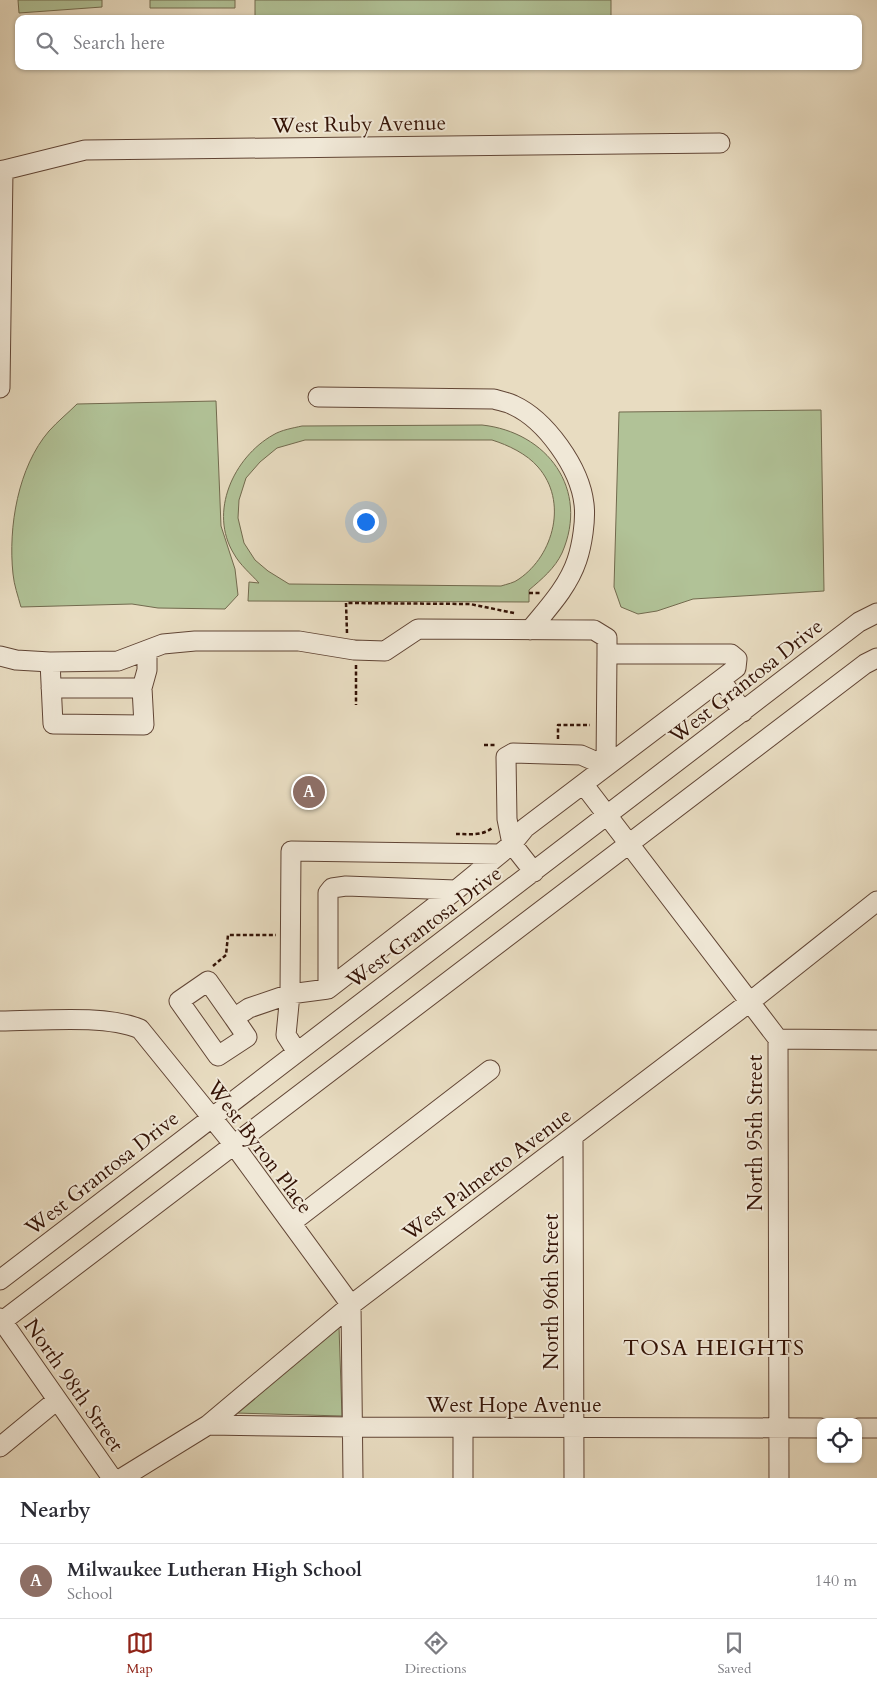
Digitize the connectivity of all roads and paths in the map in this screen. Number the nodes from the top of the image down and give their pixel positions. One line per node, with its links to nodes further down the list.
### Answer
1 (720, 143): 2 (street, West Ruby Avenue)
2 (1, 170): 3 (street)
3 (0, 388)
4 (318, 397): 7 (street)
5 (346, 611): 7 (path)
6 (877, 613): 16 (street, West Grantosa Drive)
7 (535, 624): 8 (street); 9 (street)
8 (147, 651): 12 (street); 15 (street)
9 (607, 654): 13 (street); 21 (street)
10 (0, 656): 12 (street)
11 (877, 658): 24 (street)
12 (50, 662): 14 (street)
13 (721, 680): 16 (street); 21 (street)
14 (51, 688): 15 (street); 15 (street)
15 (142, 688)
16 (742, 712): 23 (street, West Grantosa Drive)
17 (590, 716): 20 (path)
18 (484, 745): 19 (path)
19 (499, 745)
20 (558, 745)
21 (606, 766): 22 (street); 25 (street)
22 (584, 785): 23 (street, North 95th Street); 25 (street)
23 (606, 817): 24 (street, North 95th Street); 26 (street, West Grantosa Drive)
24 (628, 845): 33 (street, North 95th Street); 42 (street)
25 (506, 849): 26 (street); 27 (street); 29 (street)
26 (534, 872): 38 (street, West Grantosa Drive)
27 (456, 890): 31 (street); 31 (street)
28 (877, 901): 33 (street, West Palmetto Avenue)
29 (291, 935): 30 (path); 32 (street)
30 (208, 981): 34 (street); 34 (street)
31 (328, 988): 32 (street)
32 (290, 994): 34 (street); 38 (street)
33 (751, 1001): 36 (street, North 95th Street); 41 (street, West Palmetto Avenue)
34 (234, 1018)
35 (0, 1021): 40 (street, West Byron Place)
36 (778, 1039): 37 (street); 52 (street, North 95th Street)
37 (877, 1040)
38 (297, 1052): 40 (street, West Grantosa Drive)
39 (490, 1070): 43 (street)
40 (211, 1117): 42 (street, West Byron Place); 44 (street, West Grantosa Drive)
41 (574, 1137): 45 (street, West Palmetto Avenue); 51 (street, North 96th Street)
42 (234, 1145): 43 (street, West Byron Place); 46 (street)
43 (291, 1223): 45 (street, West Byron Place)
44 (0, 1280)
45 (351, 1305): 48 (street, West Palmetto Avenue); 49 (street)
46 (1, 1321): 47 (street, North 98th Street)
47 (57, 1400): 56 (street); 57 (street, North 98th Street)
48 (208, 1425): 49 (street, West Hope Avenue); 58 (street, West Palmetto Avenue)
49 (353, 1427): 50 (street, West Hope Avenue); 59 (street)
50 (463, 1428): 51 (street, West Hope Avenue); 60 (street)
51 (574, 1428): 52 (street, West Hope Avenue); 61 (street, North 96th Street)
52 (779, 1428): 53 (street, West Hope Avenue); 62 (street, North 95th Street)
53 (817, 1428)
54 (862, 1428): 55 (street)
55 (877, 1428)
56 (0, 1447)
57 (112, 1478)
58 (122, 1478)
59 (353, 1478)
60 (463, 1478)
61 (574, 1478)
62 (779, 1478)

